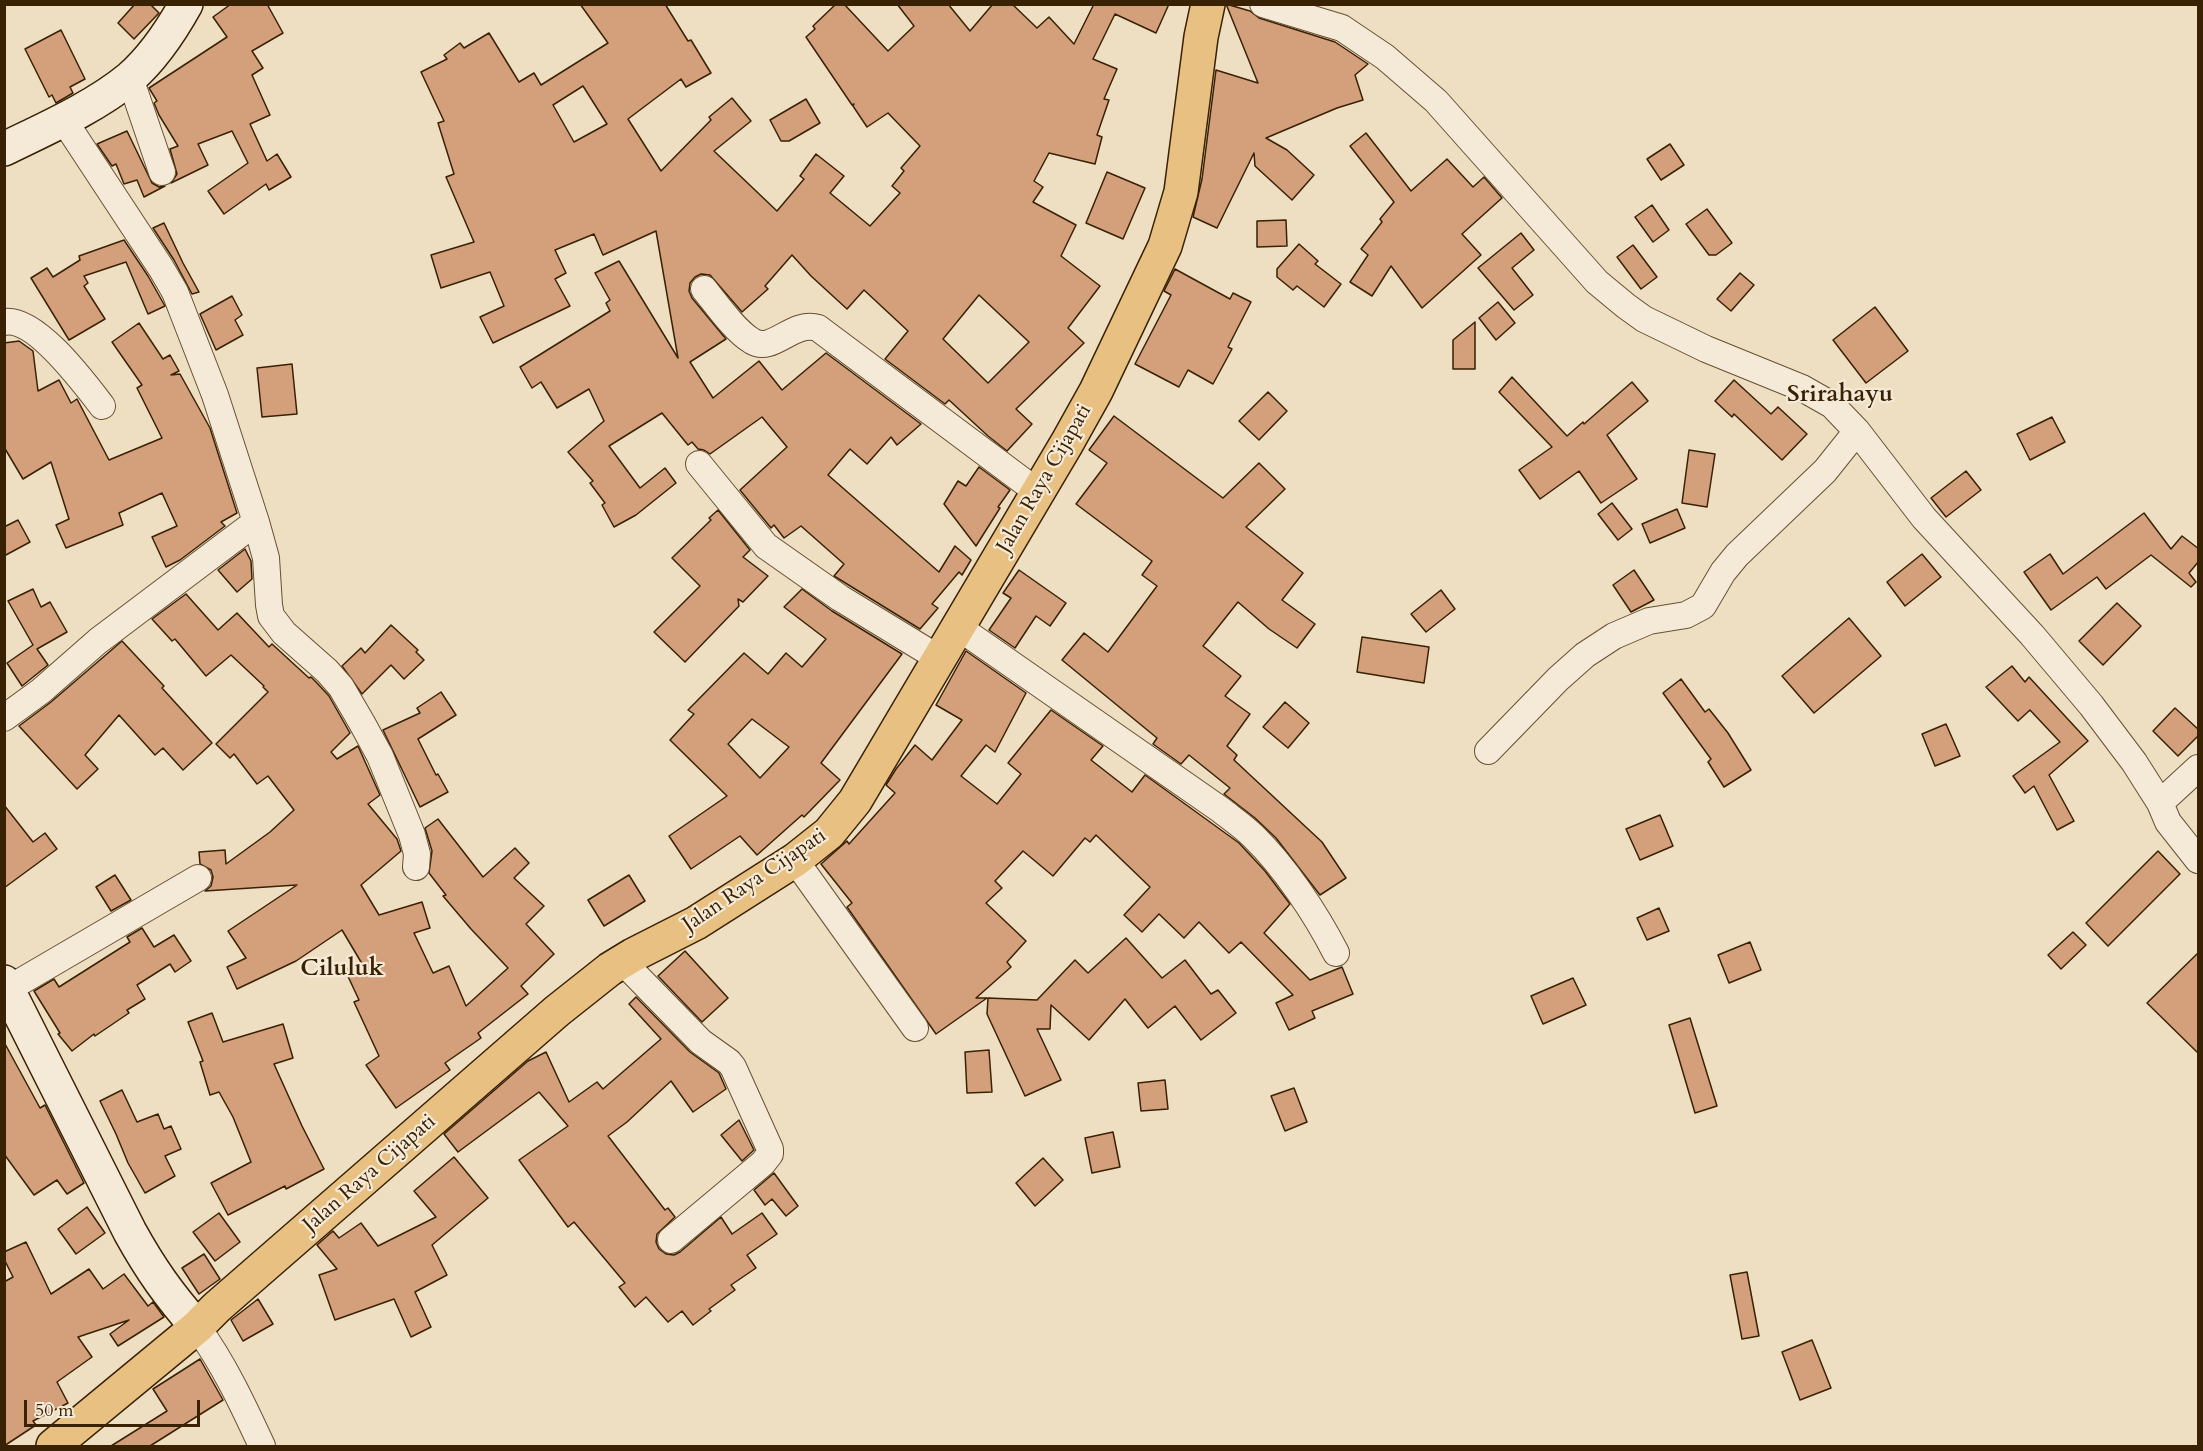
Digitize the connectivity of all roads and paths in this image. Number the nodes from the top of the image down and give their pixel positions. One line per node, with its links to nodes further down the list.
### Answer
1 (186, 4): 4 (street)
2 (1208, 4): 13 (main road, Jalan Raya Cijapati)
3 (1263, 4): 11 (street)
4 (130, 78): 5 (street); 7 (street)
5 (63, 119): 6 (street); 14 (street)
6 (4, 149)
7 (162, 172)
8 (704, 290): 13 (street)
9 (4, 322): 10 (street)
10 (102, 406)
11 (1857, 431): 18 (street); 20 (street)
12 (699, 464): 16 (street)
13 (1039, 493): 15 (main road, Jalan Raya Cijapati)
14 (256, 522): 17 (street); 23 (street)
15 (958, 627): 16 (main road, Jalan Raya Cijapati); 25 (street)
16 (940, 659): 21 (main road, Jalan Raya Cijapati)
17 (4, 718)
18 (1488, 751)
19 (2199, 768): 20 (street)
20 (2160, 803): 22 (street)
21 (795, 860): 26 (main road, Jalan Raya Cijapati); 28 (street)
22 (2199, 860)
23 (416, 867)
24 (198, 878): 27 (street)
25 (1336, 953)
26 (623, 962): 29 (street); 30 (main road, Jalan Raya Cijapati)
27 (6, 986): 30 (street)
28 (915, 1028)
29 (671, 1240)
30 (197, 1327): 31 (main road, Jalan Raya Cijapati); 32 (street)
31 (53, 1446)
32 (262, 1446)

